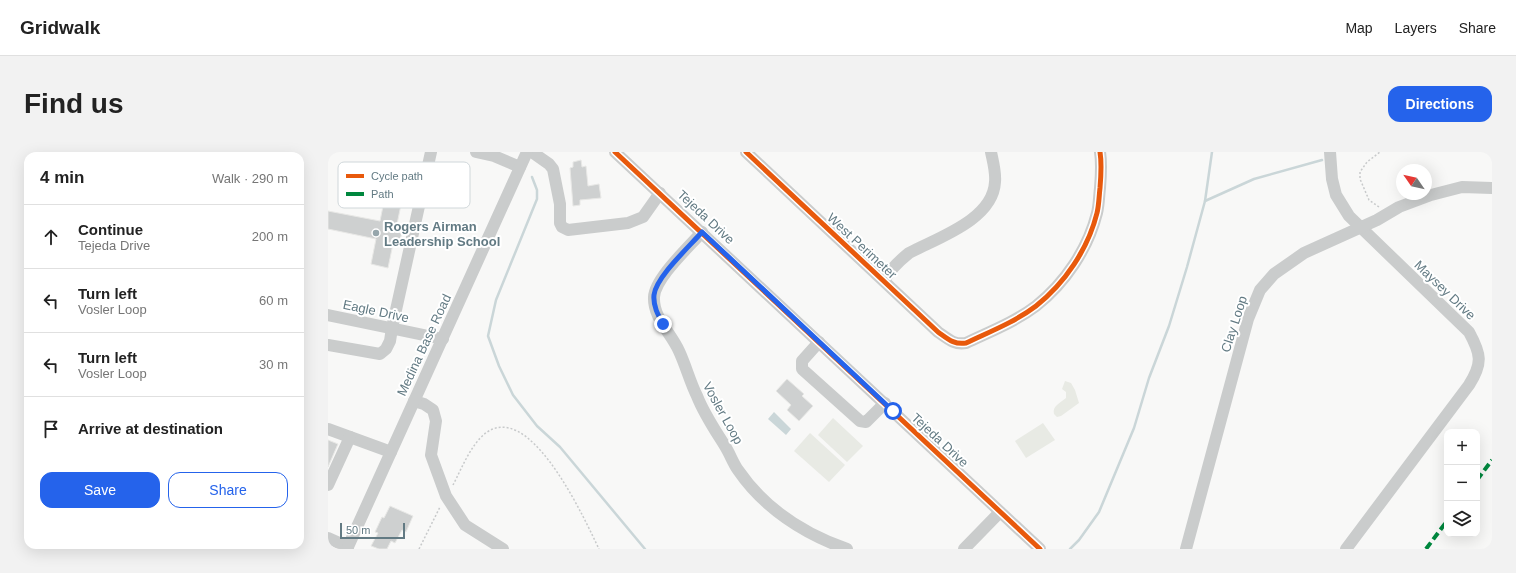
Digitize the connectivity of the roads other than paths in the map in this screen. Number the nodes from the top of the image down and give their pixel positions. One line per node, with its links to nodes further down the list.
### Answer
1 (431, 152): 10 (street)
2 (476, 152): 11 (street)
3 (527, 152): 11 (street, Medina Base Road)
4 (532, 152): 13 (street)
5 (615, 152): 13 (street, Tejeda Drive)
6 (746, 152): 17 (street, West Perimeter)
7 (991, 152): 17 (street)
8 (1100, 152): 17 (street, West Perimeter)
9 (1330, 152): 15 (street, Maysey Drive)
10 (429, 162)
11 (520, 167): 20 (street, Medina Base Road)
12 (1492, 188): 15 (street, Clay Loop)
13 (660, 193): 16 (street, Tejeda Drive)
14 (419, 208): 19 (street)
15 (1359, 227): 36 (street, Clay Loop); 37 (street, Maysey Drive)
16 (702, 232): 21 (street, Tejeda Drive); 33 (street, Vosler Loop)
17 (884, 281)
18 (328, 315): 19 (street, Eagle Drive)
19 (392, 328): 20 (street, Eagle Drive); 22 (street)
20 (443, 339): 23 (street, Medina Base Road)
21 (819, 342): 24 (street, Tejeda Drive); 24 (street)
22 (328, 345)
23 (414, 401): 27 (street, Medina Base Road); 32 (street)
24 (885, 403): 29 (street, Tejeda Drive)
25 (328, 429): 26 (street)
26 (350, 437): 27 (street); 28 (street)
27 (390, 452): 31 (street, Medina Base Road)
28 (328, 485)
29 (1000, 512): 34 (street); 35 (street, Tejeda Drive)
30 (328, 538): 31 (street)
31 (348, 548)
32 (503, 549)
33 (847, 549)
34 (964, 549)
35 (1040, 549)
36 (1186, 549)
37 (1346, 549)

